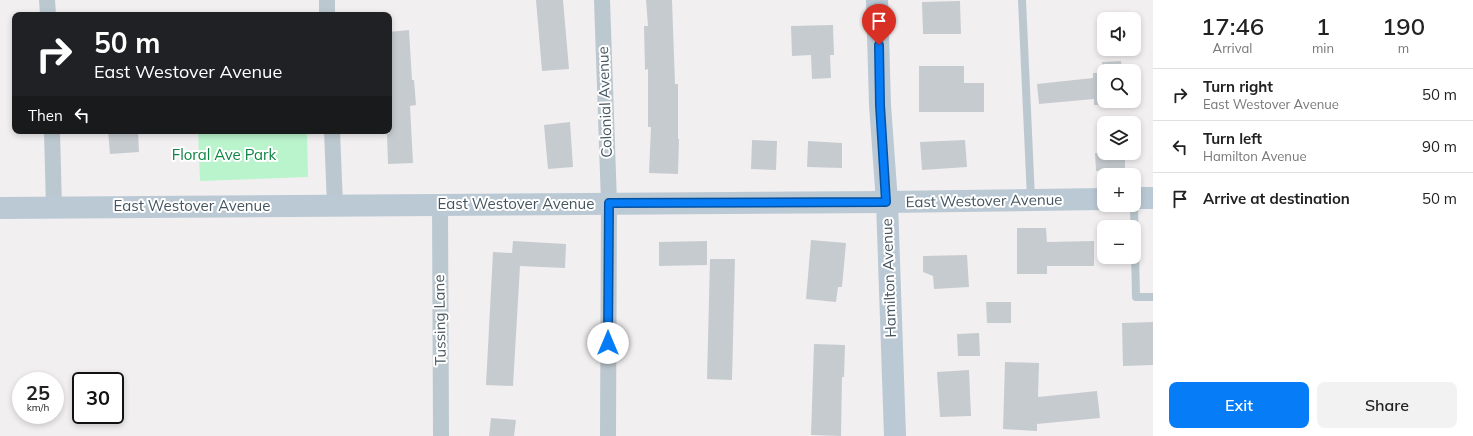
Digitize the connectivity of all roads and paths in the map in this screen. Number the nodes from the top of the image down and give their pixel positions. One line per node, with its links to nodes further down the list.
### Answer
1 (47, 0): 6 (street)
2 (327, 0): 7 (street)
3 (602, 0): 15 (street, Colonial Avenue)
4 (877, 0): 14 (main road, Hamilton Avenue)
5 (1022, 0): 13 (lane)
6 (48, 12)
7 (327, 12)
8 (52, 134): 18 (street)
9 (332, 134): 17 (street)
10 (1141, 198): 11 (main road)
11 (1153, 198)
12 (1097, 199): 13 (main road, East Westover Avenue)
13 (1031, 200): 14 (main road, East Westover Avenue)
14 (886, 202): 15 (main road, East Westover Avenue); 24 (main road, Hamilton Avenue)
15 (609, 203): 16 (main road, East Westover Avenue); 23 (street, Colonial Avenue)
16 (440, 204): 17 (main road, East Westover Avenue); 22 (street, Tussing Lane)
17 (335, 205): 18 (main road, East Westover Avenue)
18 (54, 207): 19 (main road, East Westover Avenue)
19 (0, 208)
20 (1134, 212): 21 (lane)
21 (1153, 297)
22 (441, 436)
23 (608, 436)
24 (895, 436)

